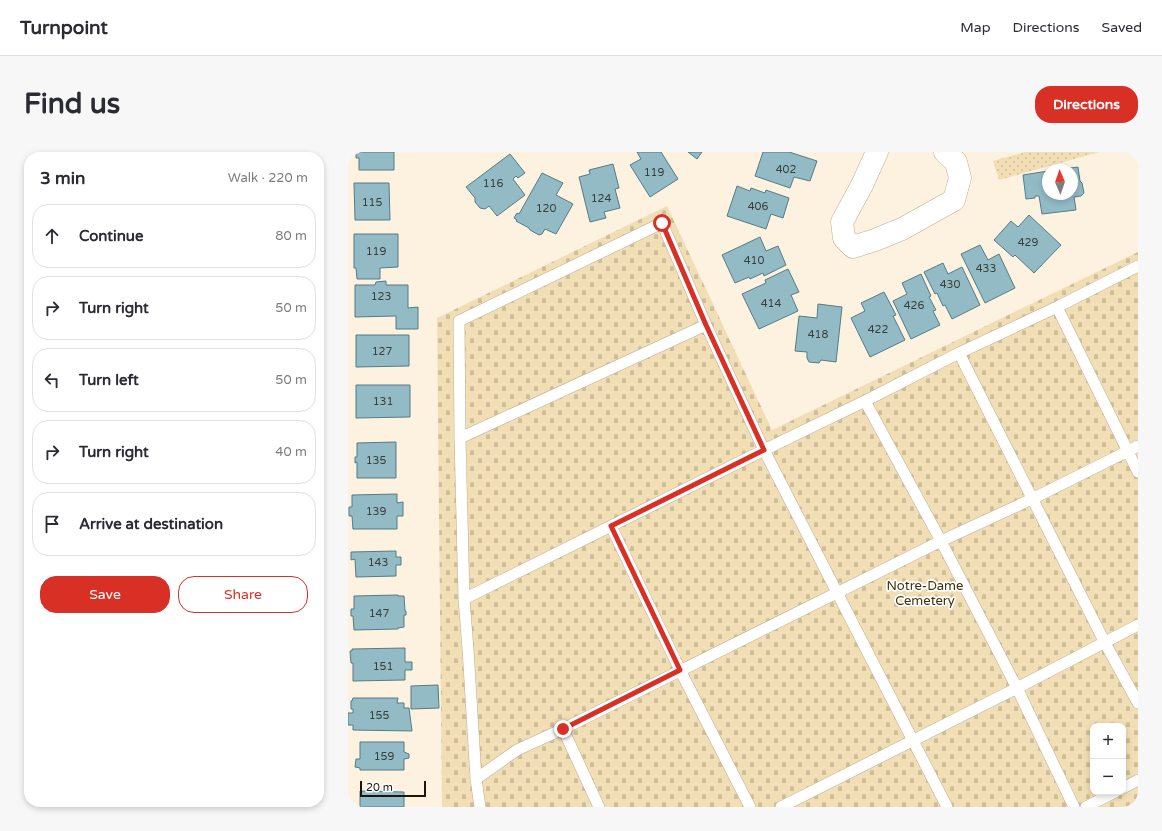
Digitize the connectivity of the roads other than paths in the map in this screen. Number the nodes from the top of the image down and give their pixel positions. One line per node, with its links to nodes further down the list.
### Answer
1 (877, 152): 2 (street)
2 (945, 152)
3 (1138, 266): 4 (lane)
4 (1057, 308): 6 (lane); 11 (lane)
5 (706, 325): 8 (lane); 8 (lane); 10 (lane)
6 (960, 353): 7 (lane); 13 (lane)
7 (865, 402): 10 (lane); 15 (lane)
8 (460, 438): 17 (lane)
9 (1138, 446): 11 (lane)
10 (764, 450): 14 (lane); 16 (lane)
11 (1127, 451): 12 (lane); 13 (lane)
12 (1138, 472)
13 (1032, 499): 15 (lane); 19 (lane)
14 (611, 526): 17 (lane); 20 (lane)
15 (941, 542): 16 (lane); 21 (lane)
16 (837, 594): 20 (lane); 24 (lane)
17 (464, 599): 25 (lane)
18 (1138, 625): 19 (lane)
19 (1105, 643): 21 (lane); 22 (lane)
20 (680, 670): 23 (lane); 31 (lane)
21 (1017, 688): 24 (lane); 34 (lane)
22 (1138, 703)
23 (563, 729): 25 (lane); 30 (lane)
24 (913, 740): 32 (lane); 33 (lane)
25 (476, 778): 29 (lane)
26 (1138, 780): 27 (lane)
27 (1126, 786)
28 (1109, 795): 35 (lane)
29 (480, 807)
30 (599, 807)
31 (750, 807)
32 (781, 807)
33 (947, 807)
34 (1074, 807)
35 (1086, 807)

